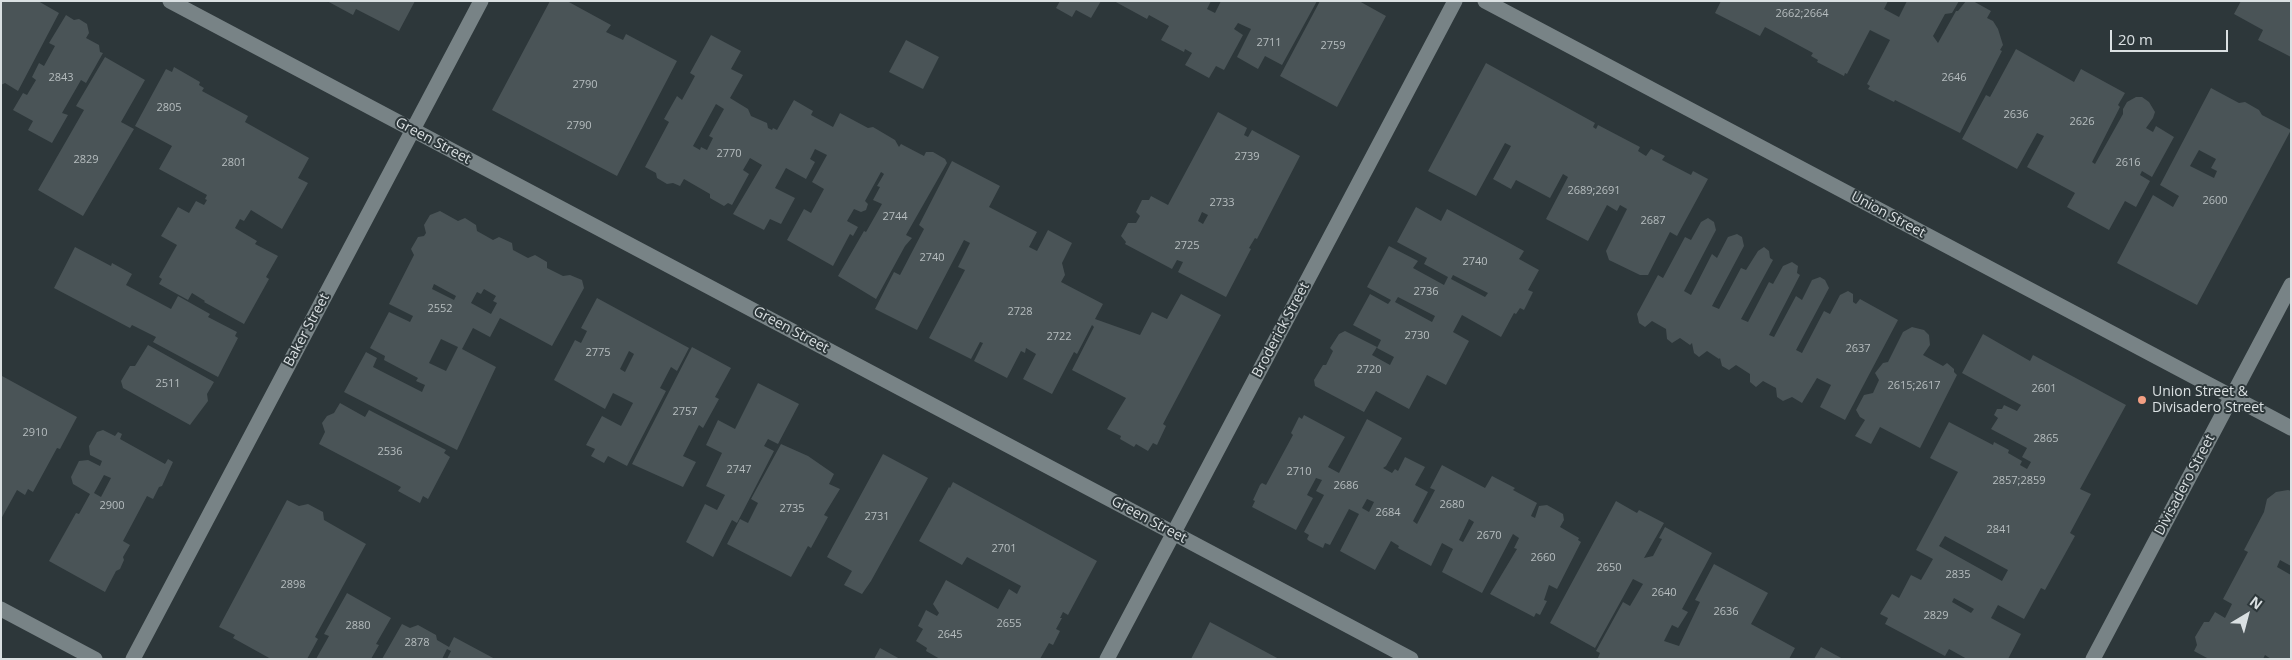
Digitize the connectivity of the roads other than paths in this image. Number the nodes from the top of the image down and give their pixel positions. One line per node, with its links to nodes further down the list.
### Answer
1 (170, 1): 5 (street, Green Street)
2 (481, 1): 5 (street, Baker Street)
3 (1455, 1): 9 (street, Broderick Street)
4 (1485, 1): 7 (street, Union Street)
5 (413, 130): 9 (street, Green Street); 12 (street, Baker Street)
6 (2291, 285): 7 (street, Divisadero Street)
7 (2232, 396): 8 (street, Union Street); 15 (street, Divisadero Street)
8 (2291, 428)
9 (1174, 533): 13 (street, Broderick Street); 14 (street, Green Street)
10 (1, 608): 11 (street)
11 (95, 659)
12 (133, 659)
13 (1107, 659)
14 (1411, 659)
15 (2093, 659)

